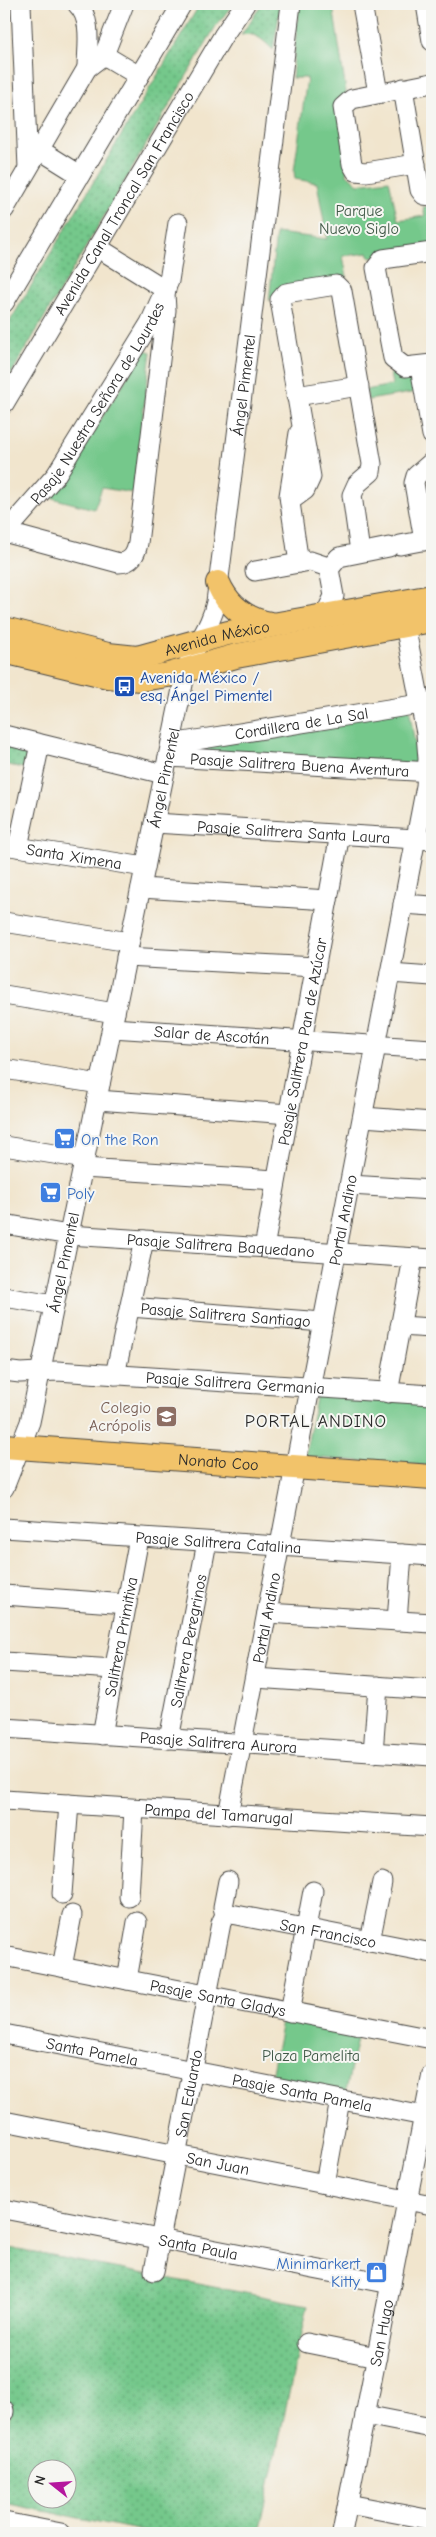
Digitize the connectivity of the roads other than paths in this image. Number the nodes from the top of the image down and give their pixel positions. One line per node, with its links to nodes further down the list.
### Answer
1 (21, 4): 18 (street)
2 (77, 4): 9 (street)
3 (124, 4): 10 (street)
4 (182, 4): 14 (street)
5 (246, 4): 26 (street, Avenida Canal Troncal San Francisco)
6 (291, 4): 42 (street, Ángel Pimentel)
7 (362, 4): 17 (street)
8 (426, 4): 11 (street)
9 (88, 27): 10 (street); 13 (street)
10 (114, 31): 12 (street)
11 (432, 41)
12 (104, 55): 13 (street); 14 (street)
13 (87, 68): 19 (street)
14 (139, 76): 22 (street)
15 (432, 82): 16 (street)
16 (404, 88): 17 (street); 20 (street)
17 (378, 93): 20 (street)
18 (25, 131): 19 (street); 21 (street)
19 (43, 145): 21 (street); 22 (street)
20 (416, 164): 23 (street)
21 (28, 168): 24 (street)
22 (80, 175): 29 (street)
23 (432, 196)
24 (4, 210)
25 (178, 223): 28 (street)
26 (97, 247): 28 (street); 33 (street, Avenida Canal Troncal San Francisco)
27 (432, 252): 30 (street)
28 (166, 291): 36 (street, Pasaje Nuestra Señora de Lourdes); 36 (street)
29 (4, 303)
30 (426, 365): 34 (street)
31 (358, 386): 32 (street); 32 (street); 38 (street)
32 (296, 396): 39 (street)
33 (4, 404)
34 (432, 435)
35 (432, 462): 37 (street)
36 (4, 532)
37 (428, 540): 38 (street)
38 (360, 552): 40 (street)
39 (299, 563): 40 (street); 41 (street)
40 (329, 570): 44 (street)
41 (254, 571)
42 (218, 583): 46 (main road); 49 (street, Ángel Pimentel)
43 (432, 597): 44 (main road, Avenida México)
44 (330, 606): 46 (main road, Avenida México)
45 (432, 620): 47 (main road, Avenida México)
46 (273, 624): 49 (main road, Avenida México)
47 (405, 625): 51 (main road, Avenida México); 52 (street, Portal Andino)
48 (4, 629): 49 (main road, Avenida México)
49 (200, 640): 51 (street, Ángel Pimentel)
50 (4, 651): 51 (main road, Avenida México)
51 (186, 670): 55 (street, Ángel Pimentel)
52 (428, 703): 55 (street, Cordillera de La Sal); 56 (street, Portal Andino)
53 (4, 735): 54 (street)
54 (40, 744): 55 (street); 60 (street)
55 (168, 759): 56 (street, Pasaje Salitrera Buena Aventura); 57 (street, Ángel Pimentel)
56 (430, 772): 59 (street, Portal Andino)
57 (154, 823): 58 (street, Pasaje Salitrera Santa Laura); 61 (street, Ángel Pimentel)
58 (340, 834): 59 (street, Pasaje Salitrera Santa Laura); 63 (street, Pasaje Salitrera Pan de Azúcar)
59 (424, 840): 64 (street, Portal Andino)
60 (11, 846): 61 (street, Santa Ximena)
61 (145, 868): 62 (street, Ángel Pimentel)
62 (141, 888): 63 (street); 67 (street, Ángel Pimentel)
63 (328, 900): 68 (street, Pasaje Salitrera Pan de Azúcar)
64 (403, 904): 65 (street); 69 (street, Portal Andino)
65 (432, 906)
66 (4, 922): 67 (street)
67 (128, 950): 68 (street); 72 (street, Ángel Pimentel)
68 (316, 968): 73 (street, Pasaje Salitrera Pan de Azúcar)
69 (390, 973): 70 (street); 74 (street, Portal Andino)
70 (432, 976)
71 (4, 995): 72 (street, Salar de Ascotán)
72 (113, 1020): 73 (street, Salar de Ascotán); 77 (street, Ángel Pimentel)
73 (302, 1040): 74 (street, Salar de Ascotán); 78 (street, Pasaje Salitrera Pan de Azúcar)
74 (376, 1045): 75 (street, Salar de Ascotán); 79 (street, Portal Andino)
75 (432, 1049)
76 (4, 1069): 77 (street)
77 (98, 1092): 78 (street); 82 (street, Ángel Pimentel)
78 (289, 1114): 83 (street, Pasaje Salitrera Pan de Azúcar)
79 (362, 1117): 80 (street); 84 (street, Portal Andino)
80 (432, 1122)
81 (4, 1146): 82 (street)
82 (84, 1163): 83 (street); 87 (street, Ángel Pimentel)
83 (276, 1180): 89 (street, Pasaje Salitrera Pan de Azúcar)
84 (350, 1185): 85 (street); 90 (street, Portal Andino)
85 (432, 1190)
86 (4, 1224): 87 (street, Pasaje Salitrera Baquedano)
87 (69, 1235): 88 (street, Pasaje Salitrera Baquedano); 94 (street, Ángel Pimentel)
88 (144, 1240): 89 (street, Pasaje Salitrera Baquedano); 95 (street)
89 (264, 1248): 90 (street, Pasaje Salitrera Baquedano)
90 (336, 1252): 91 (street, Pasaje Salitrera Baquedano); 96 (street, Portal Andino)
91 (414, 1258): 92 (street, Pasaje Salitrera Baquedano); 97 (street)
92 (432, 1259)
93 (4, 1297): 94 (street)
94 (54, 1305): 100 (street, Ángel Pimentel)
95 (130, 1307): 96 (street, Pasaje Salitrera Santiago); 101 (street)
96 (323, 1322): 102 (street, Portal Andino)
97 (400, 1326): 98 (street); 103 (street)
98 (432, 1328)
99 (4, 1370): 100 (street, Pasaje Salitrera Germania)
100 (40, 1372): 101 (street, Pasaje Salitrera Germania); 105 (street, Ángel Pimentel)
101 (115, 1375): 102 (street, Pasaje Salitrera Germania)
102 (310, 1388): 103 (street, Pasaje Salitrera Germania); 106 (street, Portal Andino)
103 (388, 1392): 104 (street, Pasaje Salitrera Germania)
104 (432, 1395)
105 (12, 1447): 106 (main road, Nonato Coo); 108 (street, Ángel Pimentel)
106 (295, 1468): 107 (main road, Nonato Coo); 112 (street, Portal Andino)
107 (432, 1477)
108 (4, 1488)
109 (4, 1528): 110 (street, Pasaje Salitrera Catalina)
110 (139, 1538): 111 (street, Pasaje Salitrera Catalina); 116 (street, Salitrera Primitiva)
111 (207, 1542): 112 (street, Pasaje Salitrera Catalina); 127 (street, Salitrera Peregrinos)
112 (280, 1547): 113 (street, Pasaje Salitrera Catalina); 117 (street, Portal Andino)
113 (402, 1554): 114 (street, Pasaje Salitrera Catalina); 118 (street)
114 (432, 1556)
115 (4, 1595): 116 (street)
116 (127, 1604): 121 (street, Salitrera Primitiva)
117 (267, 1613): 118 (street); 122 (street, Portal Andino)
118 (398, 1621): 119 (street)
119 (432, 1623)
120 (4, 1662): 121 (street)
121 (114, 1669): 126 (street, Salitrera Primitiva)
122 (255, 1678): 123 (street); 128 (street, Portal Andino)
123 (378, 1686): 124 (street); 129 (street)
124 (432, 1690)
125 (4, 1728): 126 (street, Pasaje Salitrera Aurora)
126 (102, 1735): 127 (street, Pasaje Salitrera Aurora)
127 (169, 1739): 128 (street, Pasaje Salitrera Aurora)
128 (242, 1744): 129 (street, Pasaje Salitrera Aurora); 134 (street, Portal Andino)
129 (373, 1753): 130 (street, Pasaje Salitrera Aurora)
130 (432, 1756)
131 (4, 1800): 132 (street, Pampa del Tamarugal)
132 (68, 1804): 133 (street, Pampa del Tamarugal); 139 (street)
133 (134, 1809): 134 (street, Pampa del Tamarugal); 140 (street)
134 (228, 1815): 135 (street, Pampa del Tamarugal)
135 (432, 1827)
136 (228, 1881): 142 (street, San Eduardo)
137 (382, 1882): 145 (street)
138 (313, 1891): 144 (street)
139 (62, 1894)
140 (129, 1897)
141 (72, 1914): 148 (street)
142 (225, 1916): 144 (street, San Francisco); 150 (street, San Eduardo)
143 (137, 1922): 149 (street)
144 (306, 1928): 145 (street, San Francisco); 151 (street)
145 (370, 1941): 146 (street, San Francisco)
146 (432, 1953)
147 (4, 1956): 148 (street, Pasaje Santa Gladys)
148 (62, 1967): 149 (street, Pasaje Santa Gladys)
149 (127, 1980): 150 (street, Pasaje Santa Gladys)
150 (207, 1995): 151 (street, Pasaje Santa Gladys); 154 (street, San Eduardo)
151 (290, 2012): 153 (street, Pasaje Santa Gladys)
152 (4, 2034): 154 (street, Santa Pamela)
153 (432, 2039)
154 (186, 2070): 156 (street, Pasaje Santa Pamela); 159 (street, San Eduardo)
155 (432, 2074): 157 (street, San Hugo)
156 (340, 2100): 157 (street, Pasaje Santa Pamela); 160 (street)
157 (424, 2116): 161 (street, San Hugo)
158 (4, 2121): 159 (street, San Juan)
159 (176, 2155): 160 (street, San Juan); 164 (street, San Eduardo)
160 (324, 2184): 161 (street, San Juan)
161 (408, 2200): 162 (street, San Juan); 166 (street, San Hugo)
162 (432, 2205)
163 (4, 2209): 164 (street, Santa Paula)
164 (160, 2239): 165 (street, San Eduardo); 166 (street, Santa Paula)
165 (154, 2271)
166 (391, 2284): 168 (street, San Hugo)
167 (307, 2343): 168 (street)
168 (377, 2357): 169 (street, San Hugo)
169 (365, 2415): 170 (street); 171 (street, San Hugo)
170 (432, 2428)
171 (348, 2504): 172 (street); 175 (street, San Hugo)
172 (432, 2520)
173 (4, 2522): 174 (street)
174 (61, 2533)
175 (342, 2533)

